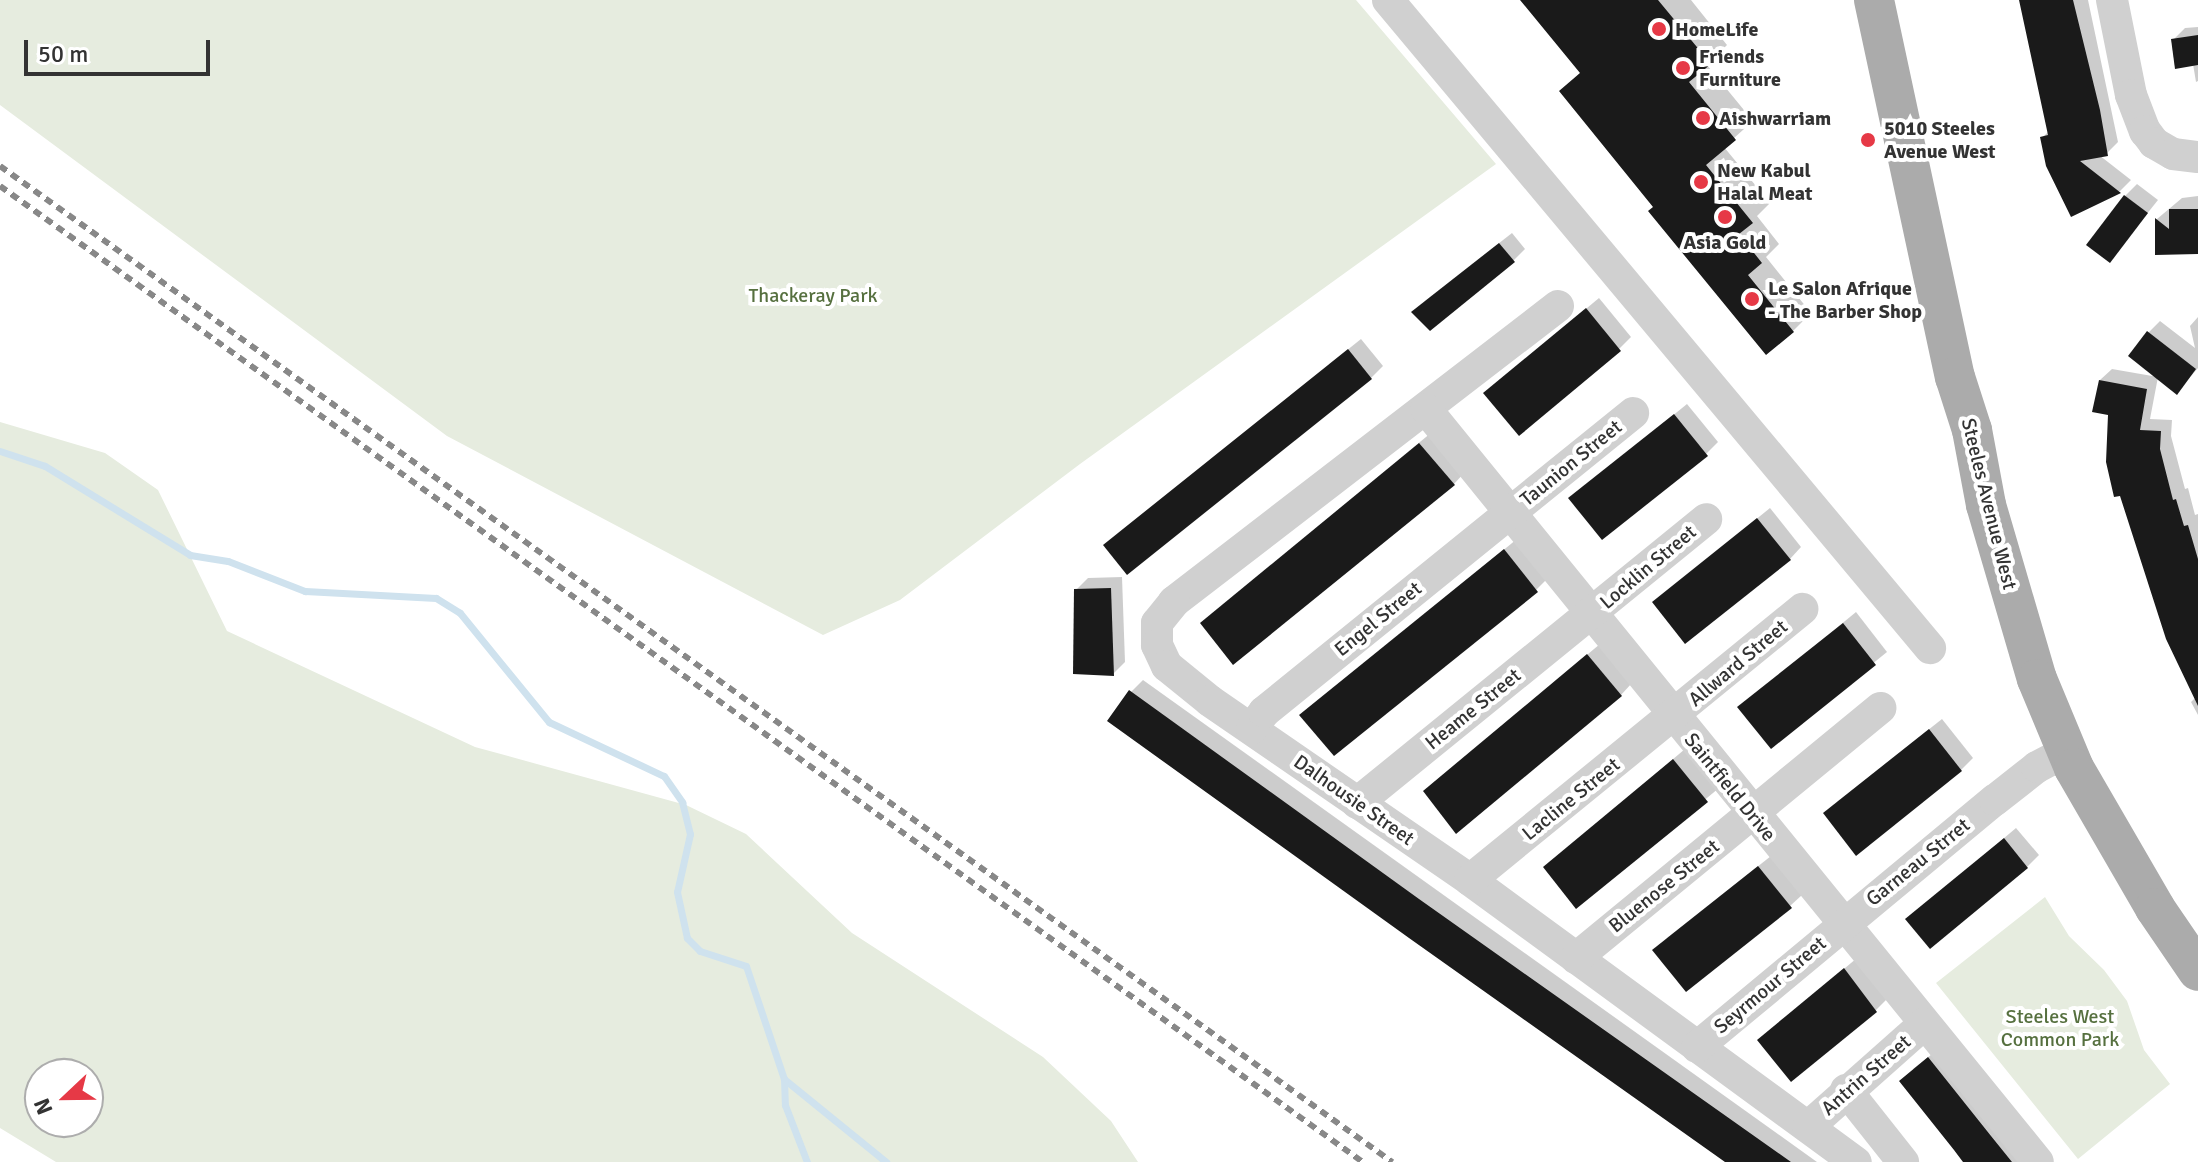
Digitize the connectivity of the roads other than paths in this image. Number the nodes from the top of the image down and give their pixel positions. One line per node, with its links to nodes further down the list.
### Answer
1 (1388, 0): 12 (street)
2 (1874, 0): 16 (main road, Steeles Avenue West)
3 (2112, 0): 4 (street)
4 (2198, 157)
5 (1558, 306): 6 (street)
6 (1426, 409): 8 (street, Saintfield Drive); 15 (street, Dalhousie Street)
7 (1633, 413): 8 (street, Taunion Street)
8 (1508, 514): 11 (street, Saintfield Drive); 15 (street, Engel Street)
9 (1706, 519): 11 (street, Locklin Street)
10 (1802, 609): 14 (street, Allward Street)
11 (1590, 615): 14 (street, Saintfield Drive); 17 (street, Heame Street)
12 (1930, 648)
13 (1880, 708): 18 (street, Bluenose Street)
14 (1673, 717): 18 (street, Saintfield Drive); 19 (street, Lacline Street)
15 (1252, 728): 17 (street, Dalhousie Street)
16 (2067, 751): 20 (street, Garneau Strret); 22 (main road, Steeles Avenue West)
17 (1357, 803): 19 (street, Dalhousie Street)
18 (1753, 814): 20 (street, Saintfield Drive); 21 (street, Bluenose Street)
19 (1470, 880): 21 (street, Dalhousie Street)
20 (1843, 925): 23 (street, Saintfield Drive); 24 (street, Seyrmour Street)
21 (1576, 958): 24 (street, Dalhousie Street)
22 (2198, 971)
23 (1924, 1024): 25 (street, Antrin Street); 29 (street, Saintfield Drive)
24 (1697, 1047): 26 (street, Dalhousie Street)
25 (1846, 1090): 26 (street, Antrin Street); 28 (street)
26 (1808, 1127): 27 (street, Dalhousie Street)
27 (1856, 1162)
28 (1903, 1162)
29 (2038, 1162)

